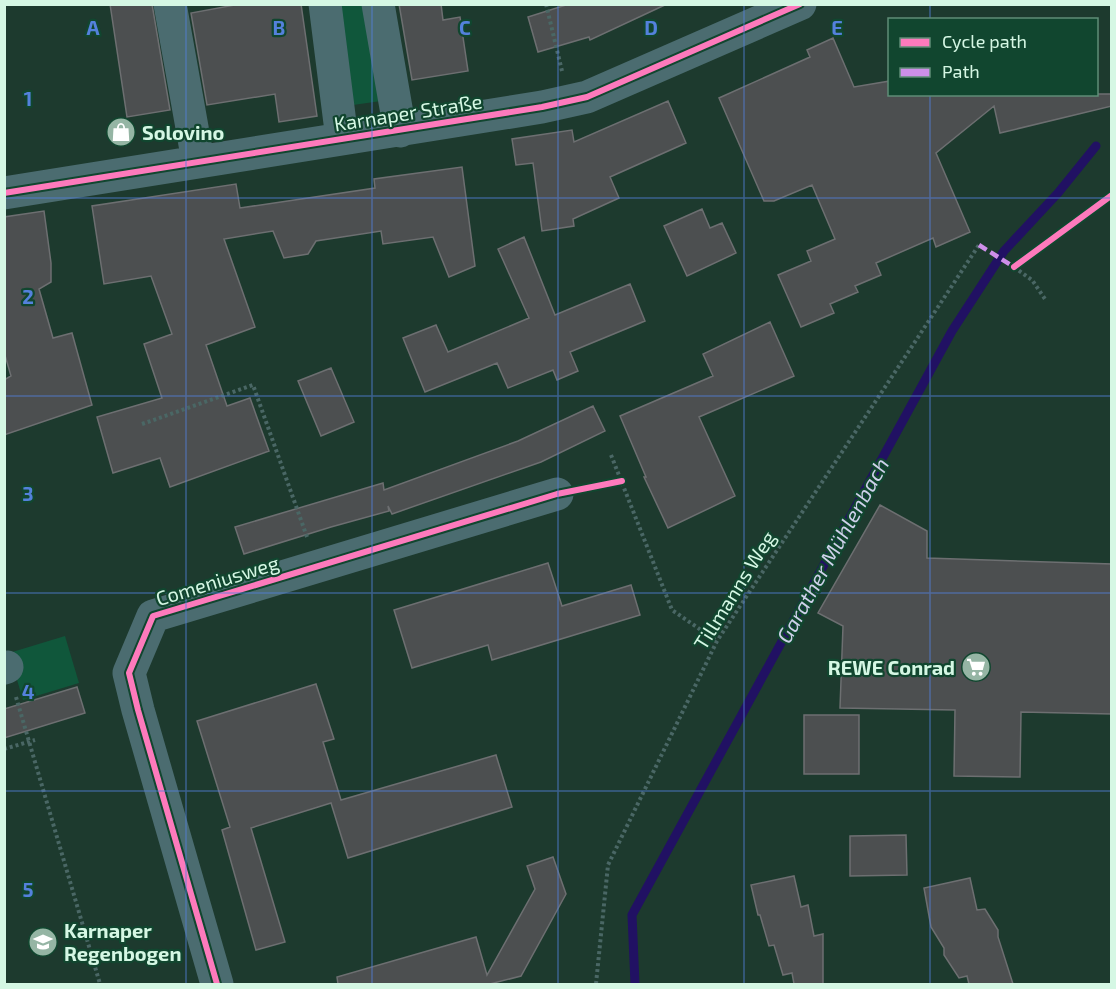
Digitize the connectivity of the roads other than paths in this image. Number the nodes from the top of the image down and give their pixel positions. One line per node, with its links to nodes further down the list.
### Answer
1 (170, 4): 7 (street)
2 (325, 4): 6 (street)
3 (378, 4): 5 (street)
4 (800, 4): 5 (street, Karnaper Straße)
5 (400, 130): 6 (street, Karnaper Straße)
6 (342, 139): 7 (street, Karnaper Straße)
7 (198, 161): 8 (street, Karnaper Straße)
8 (4, 193)
9 (557, 494): 10 (street, Comeniusweg)
10 (217, 984)

